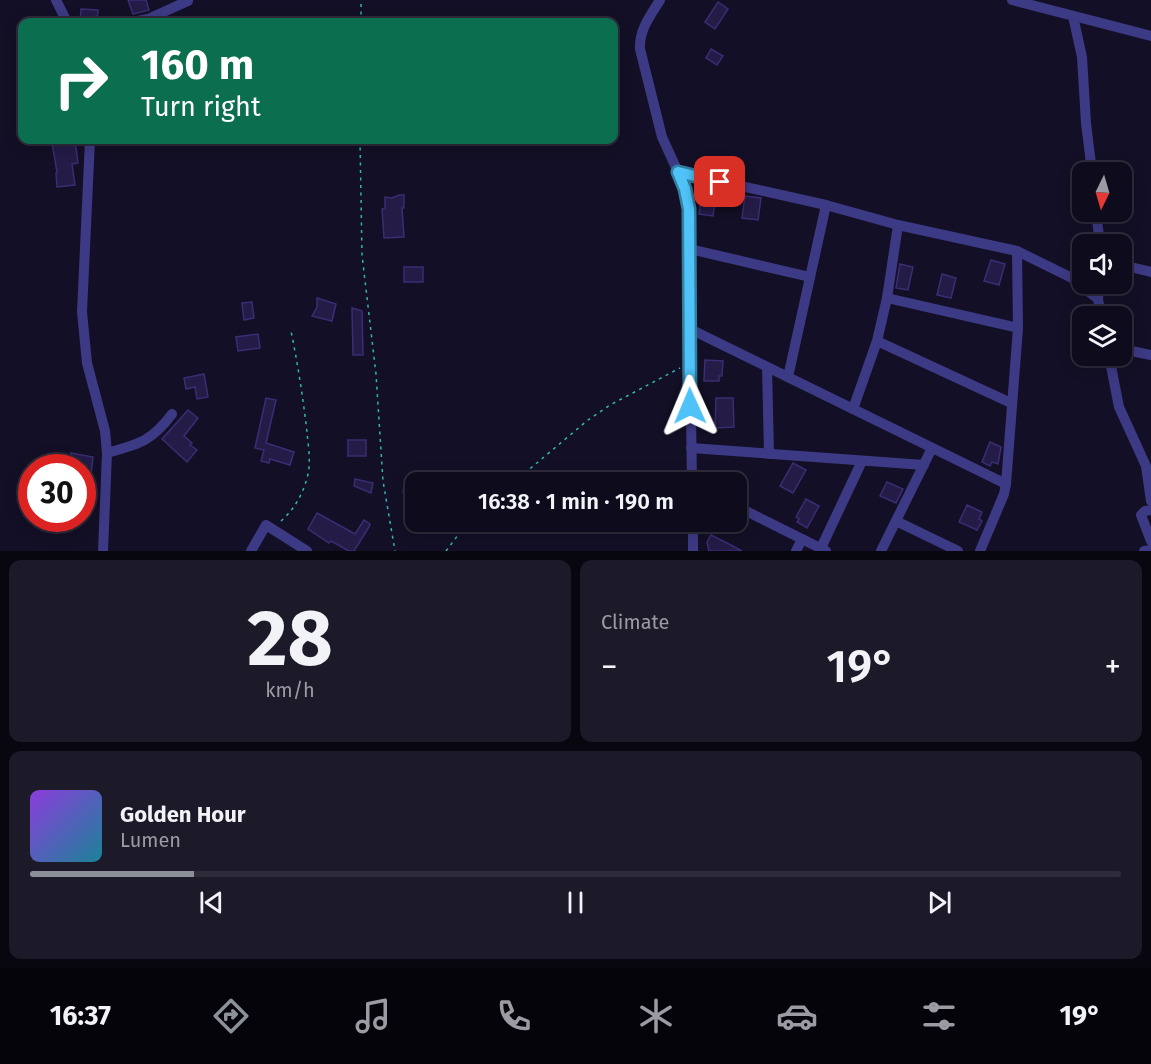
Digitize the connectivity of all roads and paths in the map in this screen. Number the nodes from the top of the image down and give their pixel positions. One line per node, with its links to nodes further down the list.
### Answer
1 (56, 0): 7 (street)
2 (361, 0): 9 (path)
3 (660, 0): 14 (street)
4 (1012, 0): 6 (street)
5 (188, 1): 8 (street)
6 (1073, 16): 10 (street); 13 (street)
7 (65, 18)
8 (155, 18)
9 (361, 18)
10 (1151, 36)
11 (90, 144): 41 (street)
12 (360, 144): 62 (path)
13 (1091, 162)
14 (678, 172): 15 (street); 17 (street)
15 (826, 205): 16 (street); 21 (street)
16 (898, 225): 18 (street); 23 (street)
17 (690, 249): 21 (street); 27 (street)
18 (1017, 251): 24 (street); 26 (street)
19 (1132, 267): 20 (street)
20 (1151, 272)
21 (810, 277): 35 (street)
22 (1099, 294): 24 (street)
23 (887, 298): 26 (street); 29 (street)
24 (1098, 298): 25 (street)
25 (1099, 306)
26 (1018, 328): 36 (street)
27 (690, 329): 32 (street); 34 (street)
28 (291, 331): 52 (path)
29 (877, 340): 36 (street); 37 (street)
30 (1132, 351): 31 (street)
31 (1151, 355)
32 (689, 363): 39 (street); 45 (path)
33 (1110, 366): 48 (street)
34 (767, 367): 35 (street); 42 (street)
35 (788, 377): 37 (street)
36 (1011, 403): 47 (street)
37 (853, 409): 40 (street)
38 (172, 414): 41 (street)
39 (691, 448): 42 (street); 46 (street)
40 (932, 448): 44 (street); 47 (street)
41 (107, 453): 59 (street)
42 (769, 454): 43 (street)
43 (862, 461): 44 (street); 57 (street)
44 (924, 465): 51 (street)
45 (526, 472)
46 (692, 472)
47 (1006, 484): 68 (street)
48 (1151, 501)
49 (1151, 510): 56 (street)
50 (747, 512): 55 (street)
51 (896, 521): 66 (street); 67 (street)
52 (266, 525): 60 (street); 61 (street)
53 (460, 532): 63 (path)
54 (693, 532): 64 (street)
55 (802, 539): 57 (street); 65 (street)
56 (1151, 541)
57 (823, 550)
58 (1151, 550): 69 (street)
59 (103, 551)
60 (251, 551)
61 (307, 551)
62 (395, 551)
63 (446, 551)
64 (693, 551)
65 (796, 551)
66 (881, 551)
67 (958, 551)
68 (980, 551)
69 (1144, 551)

